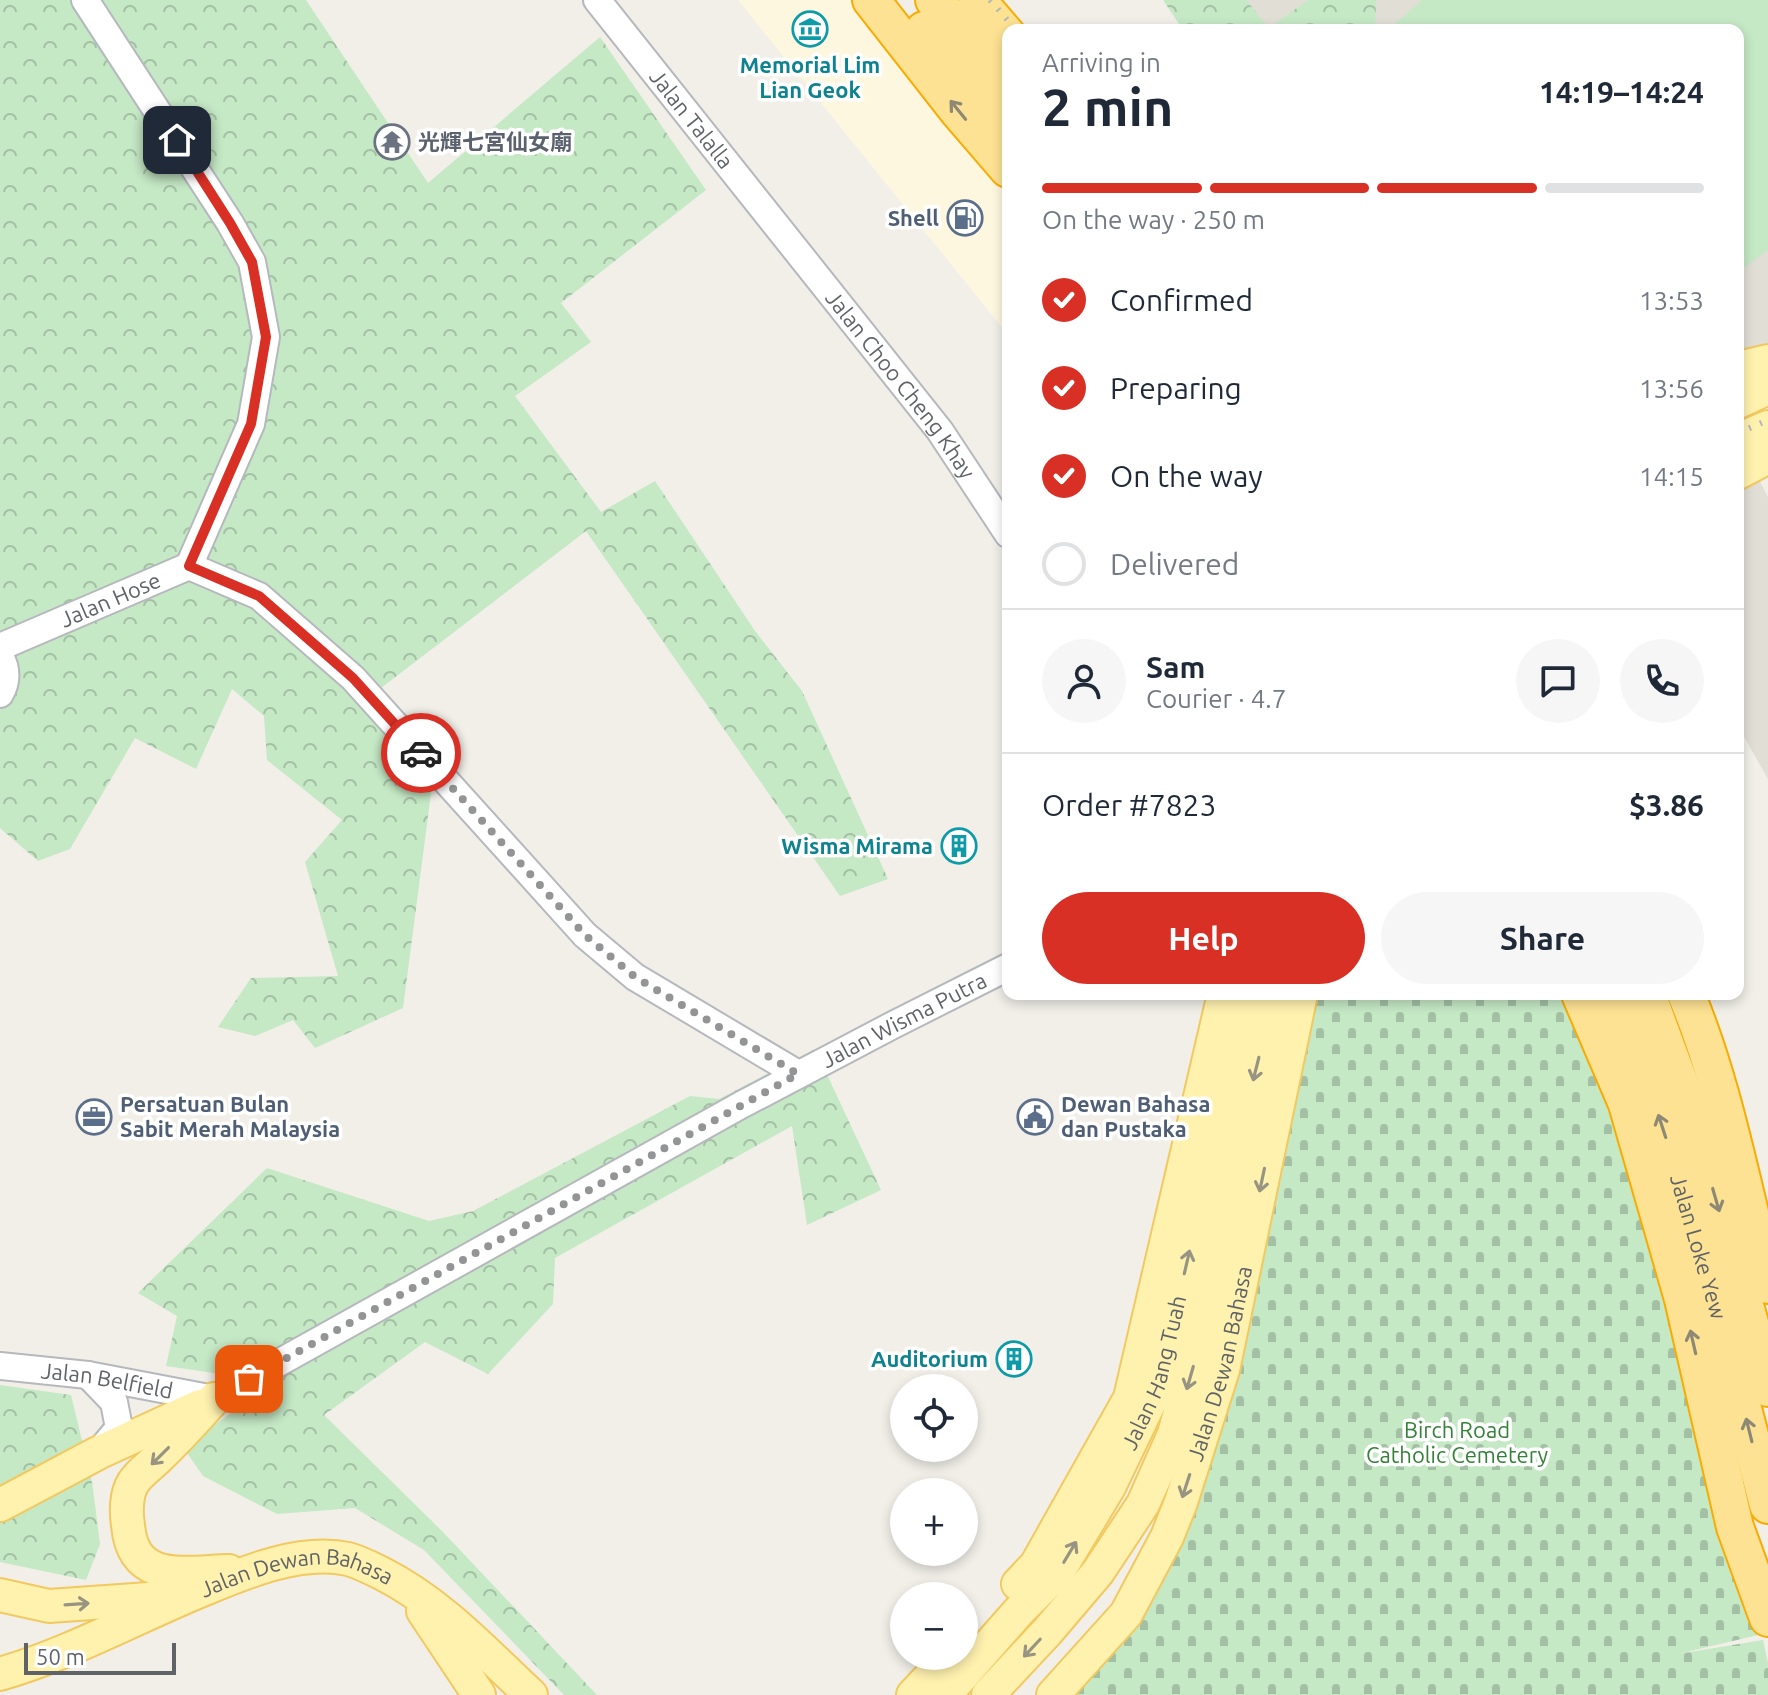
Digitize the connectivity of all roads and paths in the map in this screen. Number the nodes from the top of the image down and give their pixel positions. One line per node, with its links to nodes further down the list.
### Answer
1 (85, 0): 17 (street)
2 (597, 0): 11 (street, Jalan Talalla)
3 (871, 0): 10 (highway, one-way to 3)
4 (899, 0): 9 (highway)
5 (934, 0): 8 (highway)
6 (977, 0): 7 (highway)
7 (1002, 29)
8 (1002, 76)
9 (1002, 118)
10 (1002, 162)
11 (786, 238): 16 (street, Jalan Choo Cheng Khay)
12 (1768, 427): 13 (main road)
13 (1744, 437)
14 (1768, 457): 15 (main road)
15 (1744, 470)
16 (1002, 525)
17 (189, 566): 18 (street, Jalan Hose); 30 (street, Jalan Hose)
18 (0, 647)
19 (0, 656): 20 (street)
20 (0, 694)
21 (1002, 970): 30 (street, Jalan Wisma Putra)
22 (1223, 1000): 45 (main road)
23 (1249, 1000): 54 (main road, Jalan Hang Tuah, one-way to 23)
24 (1274, 1000): 55 (main road, Jalan Hang Tuah, one-way to 55)
25 (1300, 1000): 56 (main road, Jalan Dewan Bahasa, one-way to 56)
26 (1583, 1000): 43 (highway, one-way to 26)
27 (1618, 1000): 38 (highway, Jalan Loke Yew, one-way to 27)
28 (1649, 1000): 34 (highway, Jalan Loke Yew, one-way to 34)
29 (1688, 1000): 31 (highway)
30 (798, 1074): 35 (street, Jalan Wisma Putra)
31 (1768, 1285)
32 (0, 1366): 33 (street, Jalan Belfield)
33 (88, 1375): 35 (street, Jalan Belfield); 36 (street)
34 (1768, 1388)
35 (214, 1399): 36 (main road); 39 (main road, one-way to 39)
36 (98, 1453): 37 (main road)
37 (0, 1505)
38 (1768, 1505)
39 (250, 1571): 40 (main road, Jalan Dewan Bahasa); 42 (main road, Jalan Dewan Bahasa)
40 (405, 1585): 44 (main road, Jalan Dewan Bahasa); 50 (main road)
41 (0, 1595): 42 (main road, one-way to 42)
42 (185, 1597): 46 (main road, Jalan Dewan Bahasa)
43 (1768, 1618)
44 (457, 1626): 51 (main road); 52 (main road, Jalan Dewan Bahasa)
45 (978, 1627)
46 (33, 1664): 48 (main road); 49 (main road)
47 (937, 1670): 53 (main road)
48 (0, 1674)
49 (0, 1695)
50 (479, 1695)
51 (505, 1695)
52 (531, 1695)
53 (913, 1695)
54 (945, 1695)
55 (988, 1695)
56 (1053, 1695)

